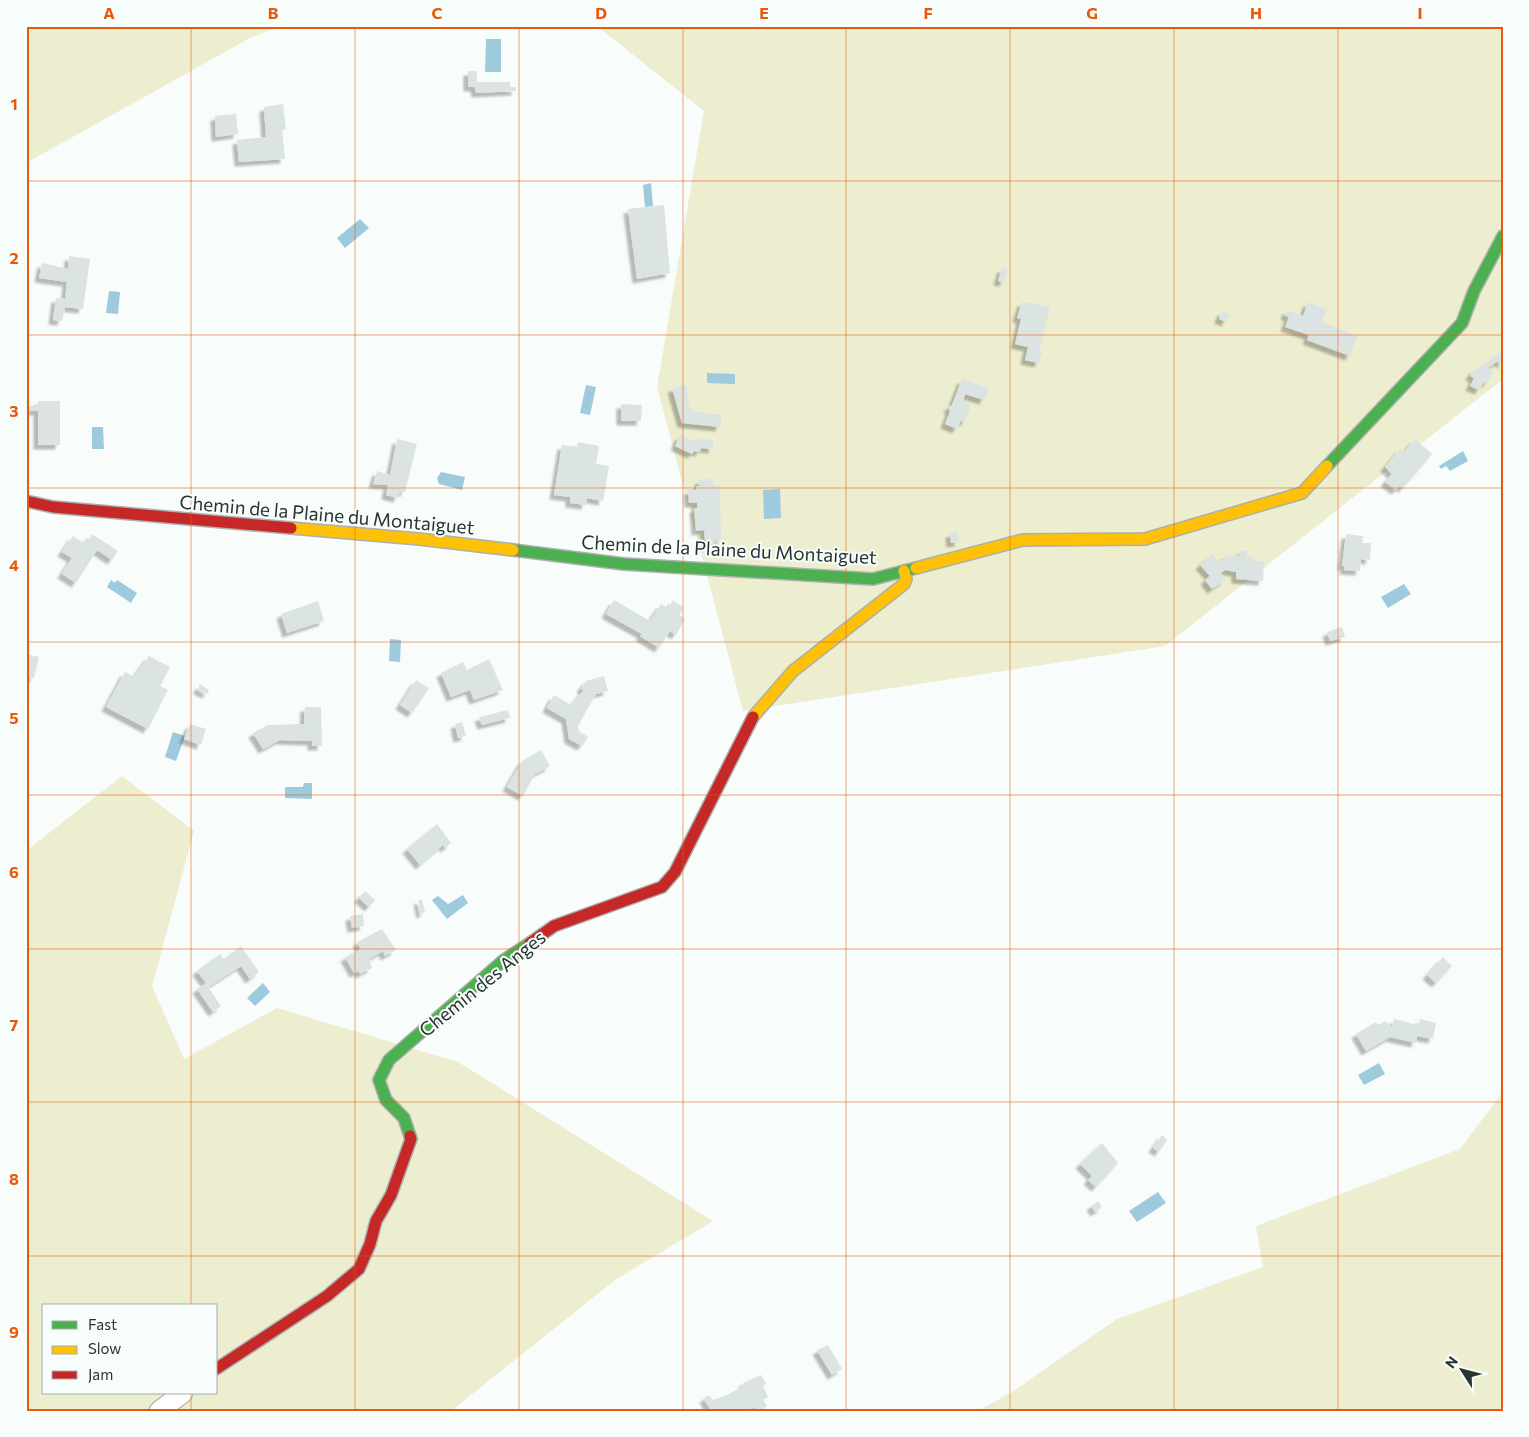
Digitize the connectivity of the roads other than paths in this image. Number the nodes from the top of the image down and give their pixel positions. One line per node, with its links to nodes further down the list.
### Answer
1 (1503, 236): 3 (street, Chemin de la Plaine du Montaiguet)
2 (26, 501): 3 (street, Chemin de la Plaine du Montaiguet)
3 (904, 571): 4 (street, Chemin des Anges)
4 (218, 1368)
5 (183, 1394): 6 (street)
6 (159, 1411)

